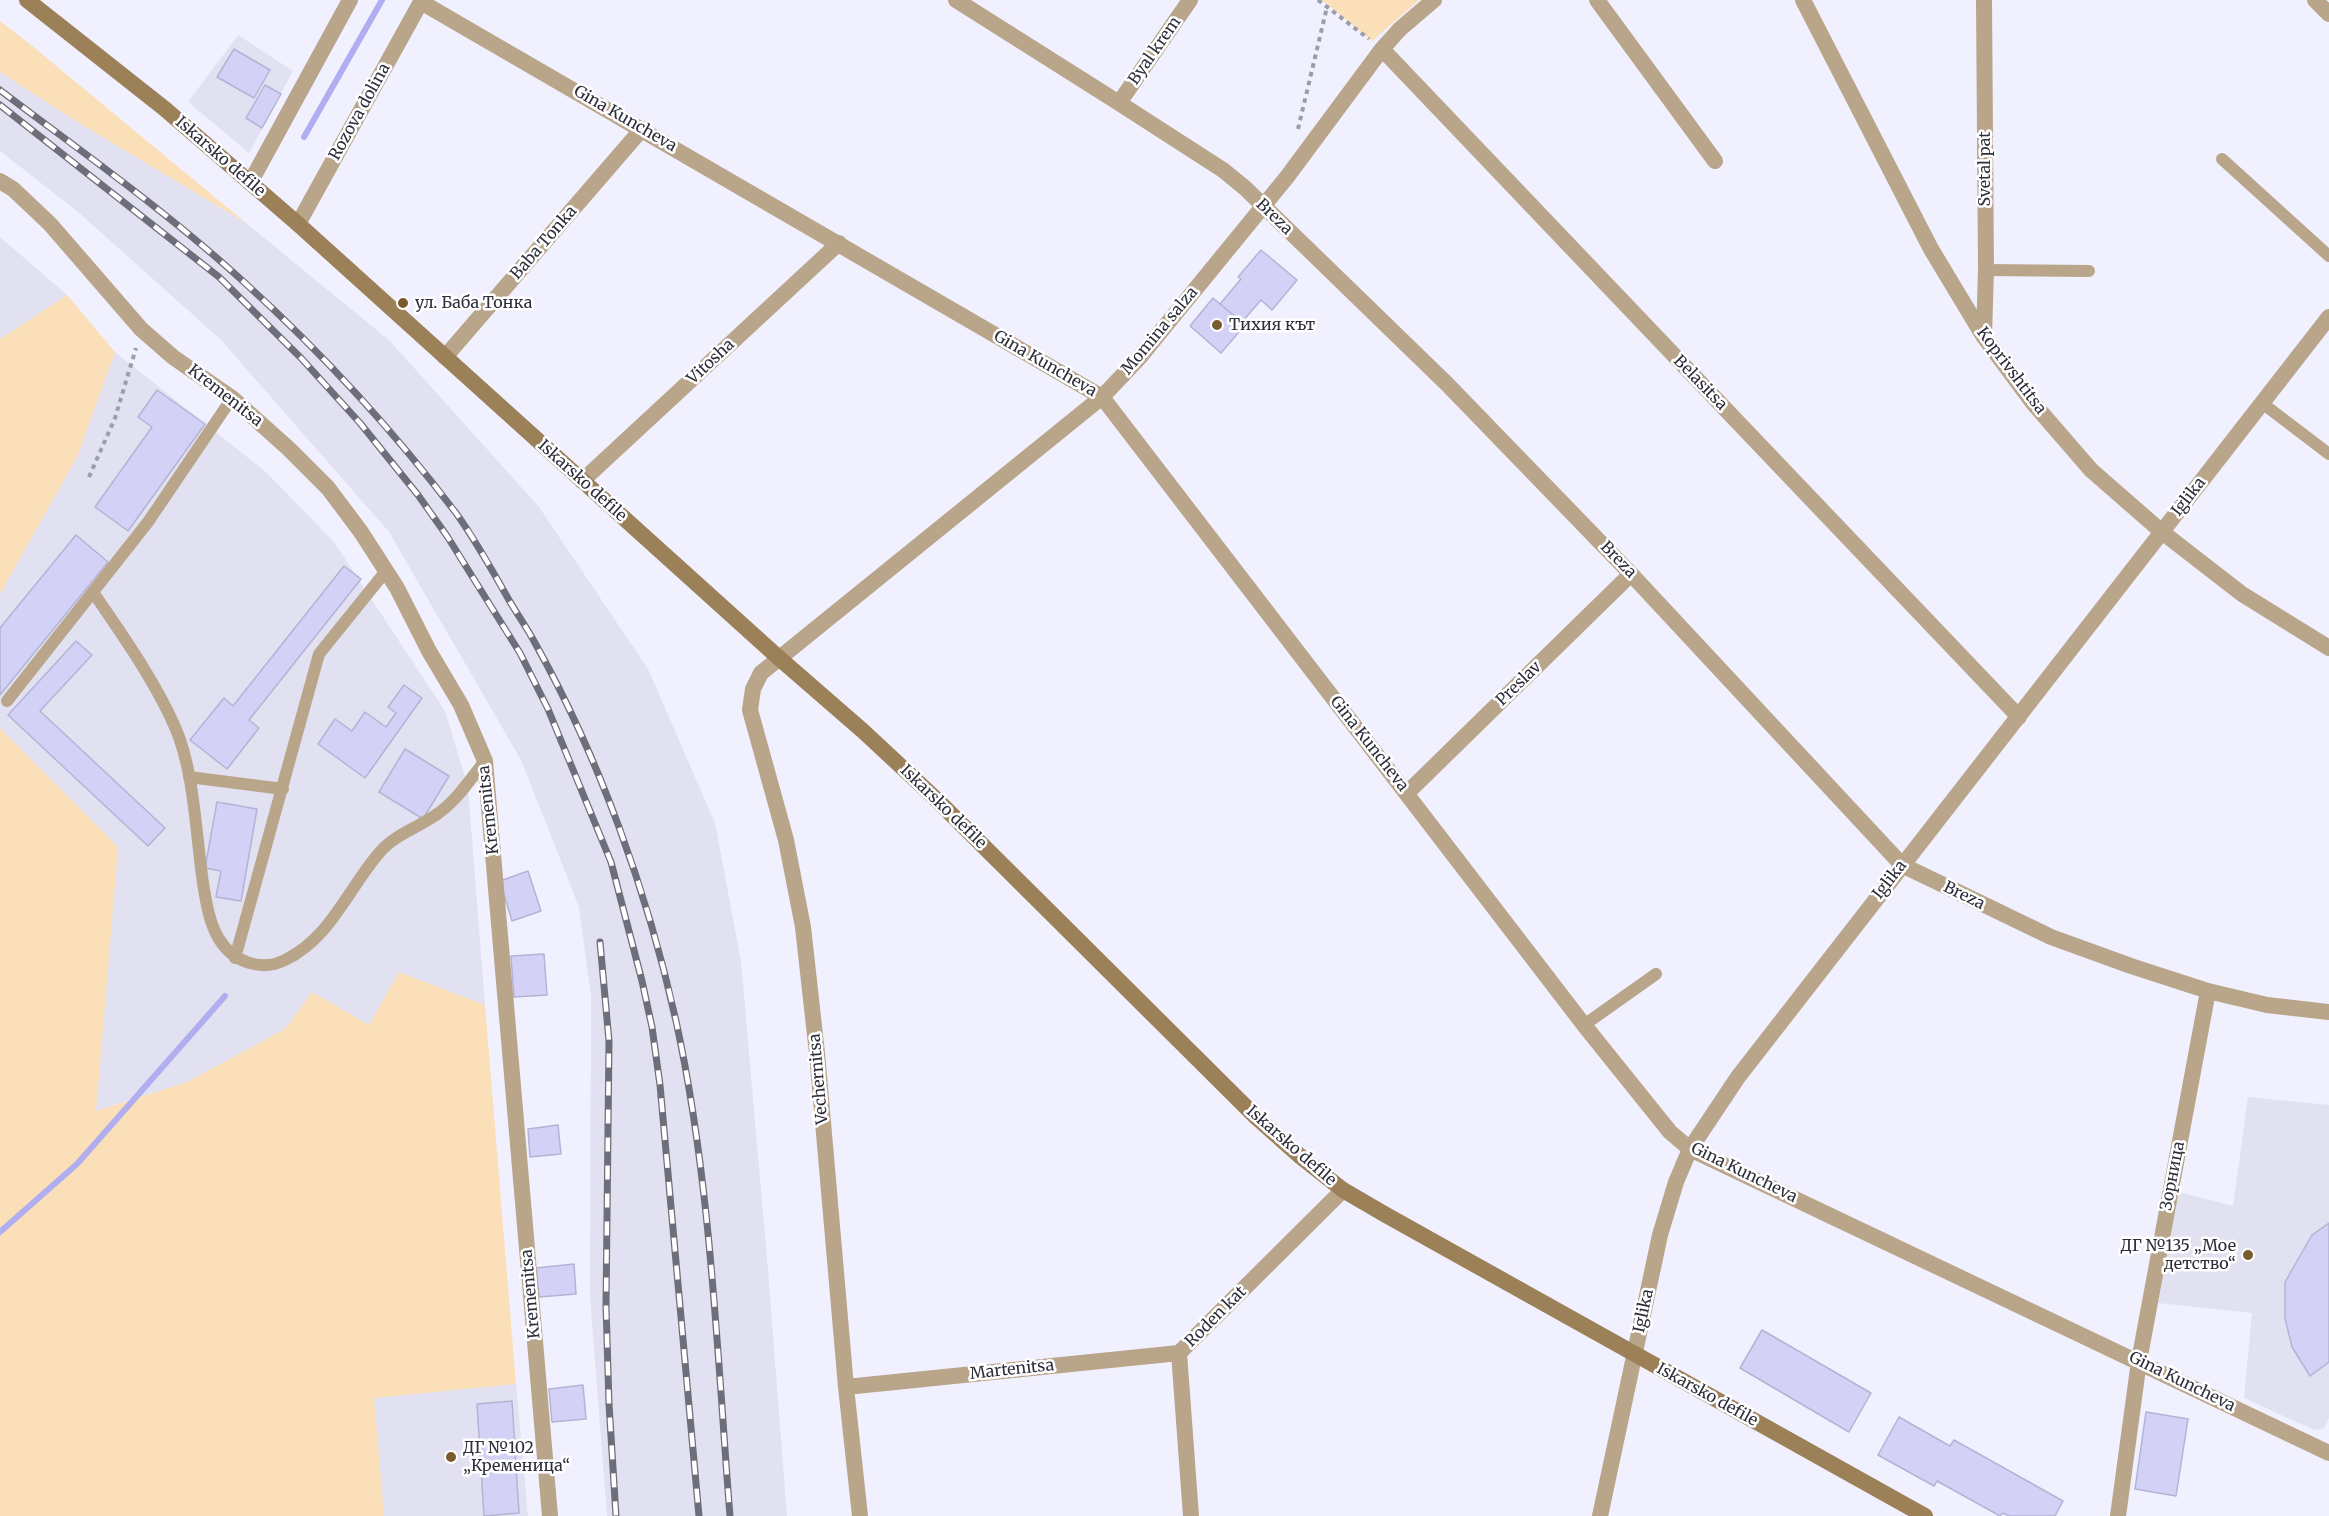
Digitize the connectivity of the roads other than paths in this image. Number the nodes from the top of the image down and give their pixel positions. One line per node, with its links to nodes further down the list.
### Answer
1 (27, 0): 18 (main road, Iskarsko defile)
2 (350, 0): 18 (street)
3 (957, 0): 13 (street, Breza)
4 (1190, 0): 13 (street, Byal krem)
5 (1434, 0): 12 (street, Momina salza)
6 (1597, 0): 16 (street)
7 (1803, 0): 26 (street, Koprivshtitsa)
8 (1984, 0): 23 (street, Svetal pat)
9 (2315, 0): 11 (street)
10 (421, 1): 14 (street, Gina Kuncheva); 20 (street, Rozova dolina)
11 (2329, 14)
12 (1382, 49): 19 (street, Momina salza); 40 (street, Belasitsa)
13 (1119, 103): 19 (street, Breza)
14 (642, 129): 21 (street, Gina Kuncheva); 27 (street, Baba Tonka)
15 (2223, 159): 22 (lane)
16 (1715, 161)
17 (0, 181): 29 (street, Kremenitsa)
18 (250, 183): 20 (main road, Iskarsko defile)
19 (1263, 206): 28 (street, Momina salza); 35 (street, Breza)
20 (298, 224): 27 (main road, Iskarsko defile)
21 (839, 243): 28 (street, Gina Kuncheva); 32 (street, Vitosha)
22 (2329, 256)
23 (1986, 270): 24 (lane); 26 (street, Svetal pat)
24 (2089, 271)
25 (2329, 317): 30 (street, Iglika)
26 (1984, 337): 33 (street, Koprivshtitsa)
27 (445, 357): 32 (main road, Iskarsko defile)
28 (1102, 397): 38 (street, Momina salza); 44 (street, Gina Kuncheva)
29 (232, 398): 34 (street, Kremenitsa); 36 (lane)
30 (2262, 404): 31 (lane); 33 (street, Iglika)
31 (2329, 454)
32 (582, 482): 38 (main road, Iskarsko defile)
33 (2162, 532): 37 (street, Koprivshtitsa); 40 (street, Iglika)
34 (386, 571): 41 (street, Kremenitsa); 43 (lane)
35 (1631, 574): 44 (street, Preslav); 45 (street, Breza)
36 (93, 592): 39 (lane); 42 (lane)
37 (2329, 648)
38 (779, 658): 52 (main road, Iskarsko defile); 56 (street, Vechernitsa)
39 (7, 701)
40 (2019, 717): 45 (street, Iglika)
41 (485, 761): 46 (lane); 58 (street, Kremenitsa)
42 (189, 777): 43 (lane); 46 (lane)
43 (283, 789): 46 (lane)
44 (1407, 793): 50 (street, Gina Kuncheva)
45 (1902, 865): 48 (street, Breza); 51 (street, Iglika)
46 (235, 958)
47 (1656, 974): 50 (lane)
48 (2208, 991): 49 (street, Breza); 55 (street, Зорница)
49 (2329, 1012)
50 (1584, 1025): 51 (street, Gina Kuncheva)
51 (1690, 1149): 54 (street, Iglika); 55 (street, Gina Kuncheva)
52 (1343, 1190): 53 (street, Roden kat); 54 (main road, Iskarsko defile)
53 (1179, 1353): 56 (street, Martenitsa); 60 (street, Roden kat)
54 (1634, 1354): 61 (street, Iglika); 62 (main road, Iskarsko defile)
55 (2139, 1361): 57 (street, Gina Kuncheva); 63 (street, Зорница)
56 (846, 1387): 59 (street, Vechernitsa)
57 (2329, 1452)
58 (550, 1516)
59 (860, 1516)
60 (1191, 1516)
61 (1600, 1516)
62 (1925, 1516)
63 (2118, 1516)

